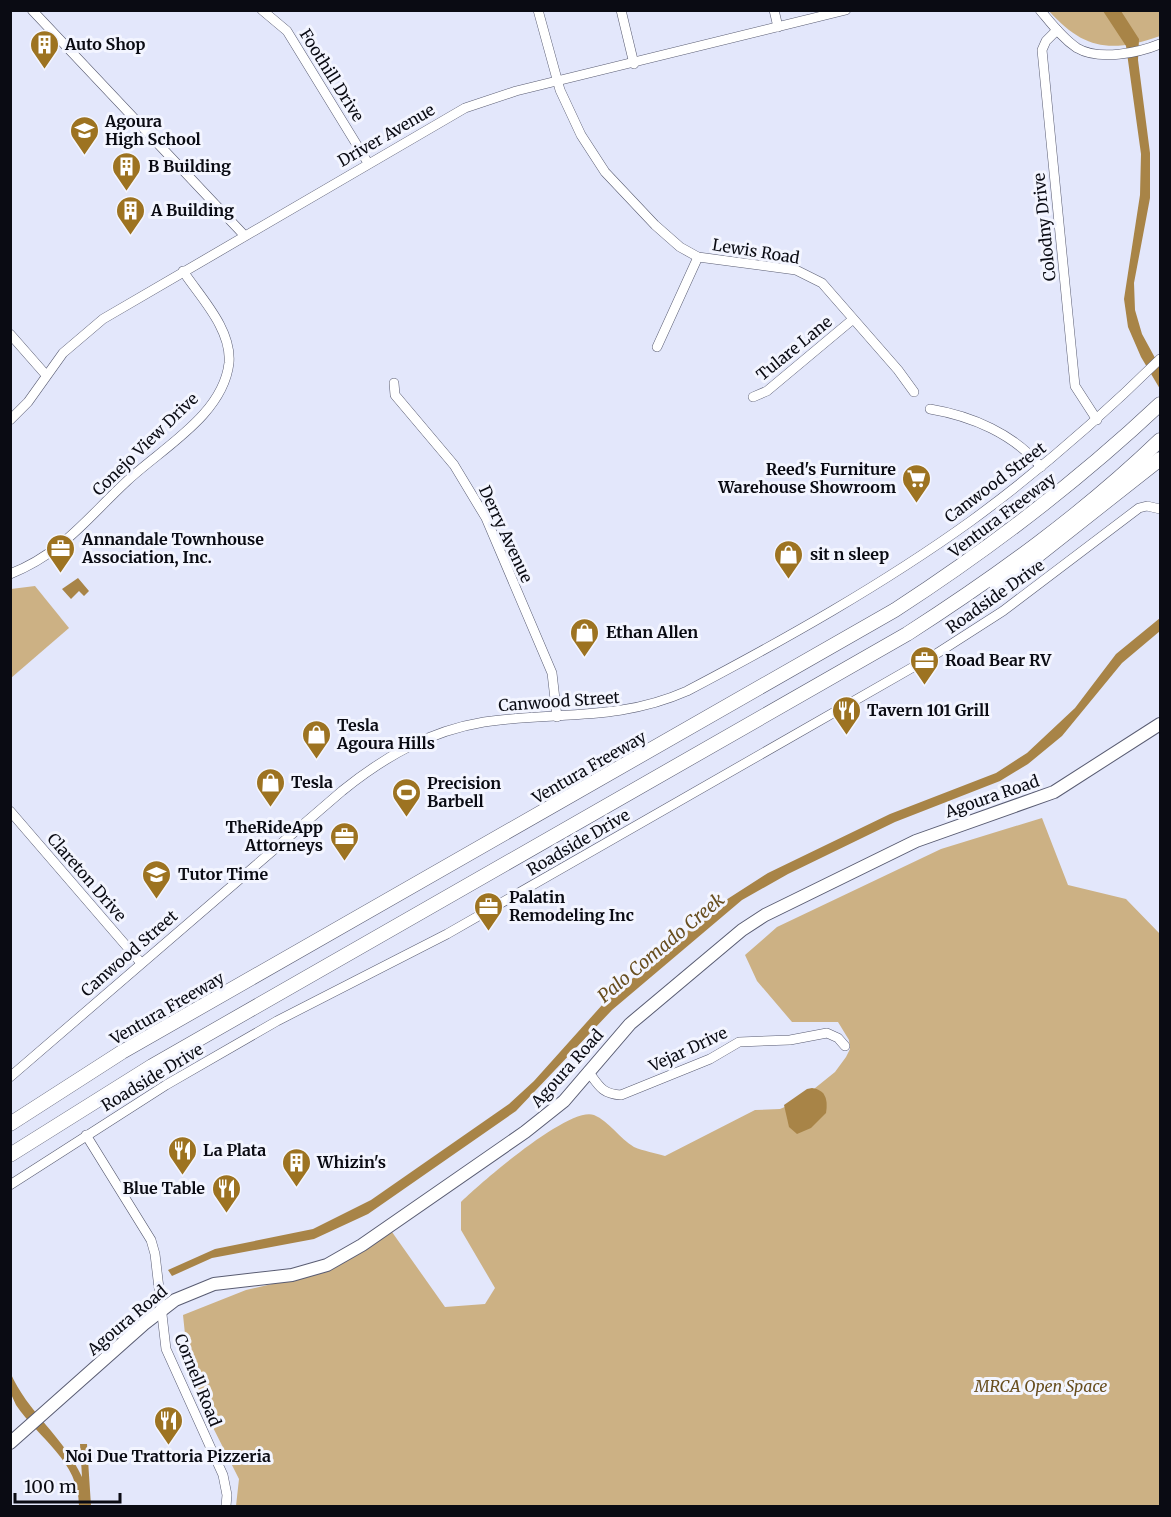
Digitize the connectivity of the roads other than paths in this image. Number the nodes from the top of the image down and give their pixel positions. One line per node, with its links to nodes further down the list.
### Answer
1 (32, 10): 14 (street)
2 (262, 10): 13 (street, Foothill Drive)
3 (538, 10): 12 (street, Lewis Road)
4 (621, 10): 11 (street)
5 (774, 10): 8 (street)
6 (846, 10): 8 (street, Driver Avenue)
7 (1040, 10): 9 (street)
8 (778, 27): 11 (street, Driver Avenue)
9 (1057, 30): 10 (street); 28 (street, Colodny Drive)
10 (1161, 44)
11 (634, 64): 12 (street, Driver Avenue)
12 (558, 81): 13 (street, Driver Avenue); 15 (street, Lewis Road)
13 (368, 163): 14 (street, Driver Avenue)
14 (244, 236): 16 (street, Driver Avenue)
15 (698, 257): 17 (street, Lewis Road); 19 (street)
16 (183, 271): 21 (street, Driver Avenue); 33 (street, Conejo View Drive)
17 (852, 320): 23 (street, Lewis Road); 24 (street, Tulare Lane)
18 (10, 334): 21 (street)
19 (657, 347)
20 (1161, 359): 28 (street, Canwood Street)
21 (46, 375): 27 (street, Driver Avenue)
22 (394, 383): 35 (street, Derry Avenue)
23 (914, 392)
24 (753, 398)
25 (1160, 404): 42 (highway, Ventura Freeway)
26 (930, 409): 31 (street)
27 (10, 420)
28 (1097, 420): 31 (street, Canwood Street)
29 (1161, 440): 34 (highway)
30 (1161, 459): 34 (highway)
31 (1041, 467): 35 (street, Canwood Street)
32 (1161, 509): 43 (street, Roadside Drive)
33 (10, 574)
34 (979, 588): 44 (highway)
35 (557, 717): 38 (street, Canwood Street)
36 (1161, 724): 40 (main road, Agoura Road)
37 (10, 811): 38 (street, Clareton Drive)
38 (141, 963): 41 (street, Canwood Street)
39 (845, 1046): 40 (street, Vejar Drive)
40 (588, 1071): 46 (main road, Agoura Road)
41 (10, 1077)
42 (10, 1124)
43 (86, 1135): 45 (street, Roadside Drive); 46 (street, Cornell Road)
44 (10, 1155)
45 (10, 1185)
46 (160, 1311): 47 (main road, Agoura Road); 48 (street, Cornell Road)
47 (10, 1443)
48 (225, 1506)

